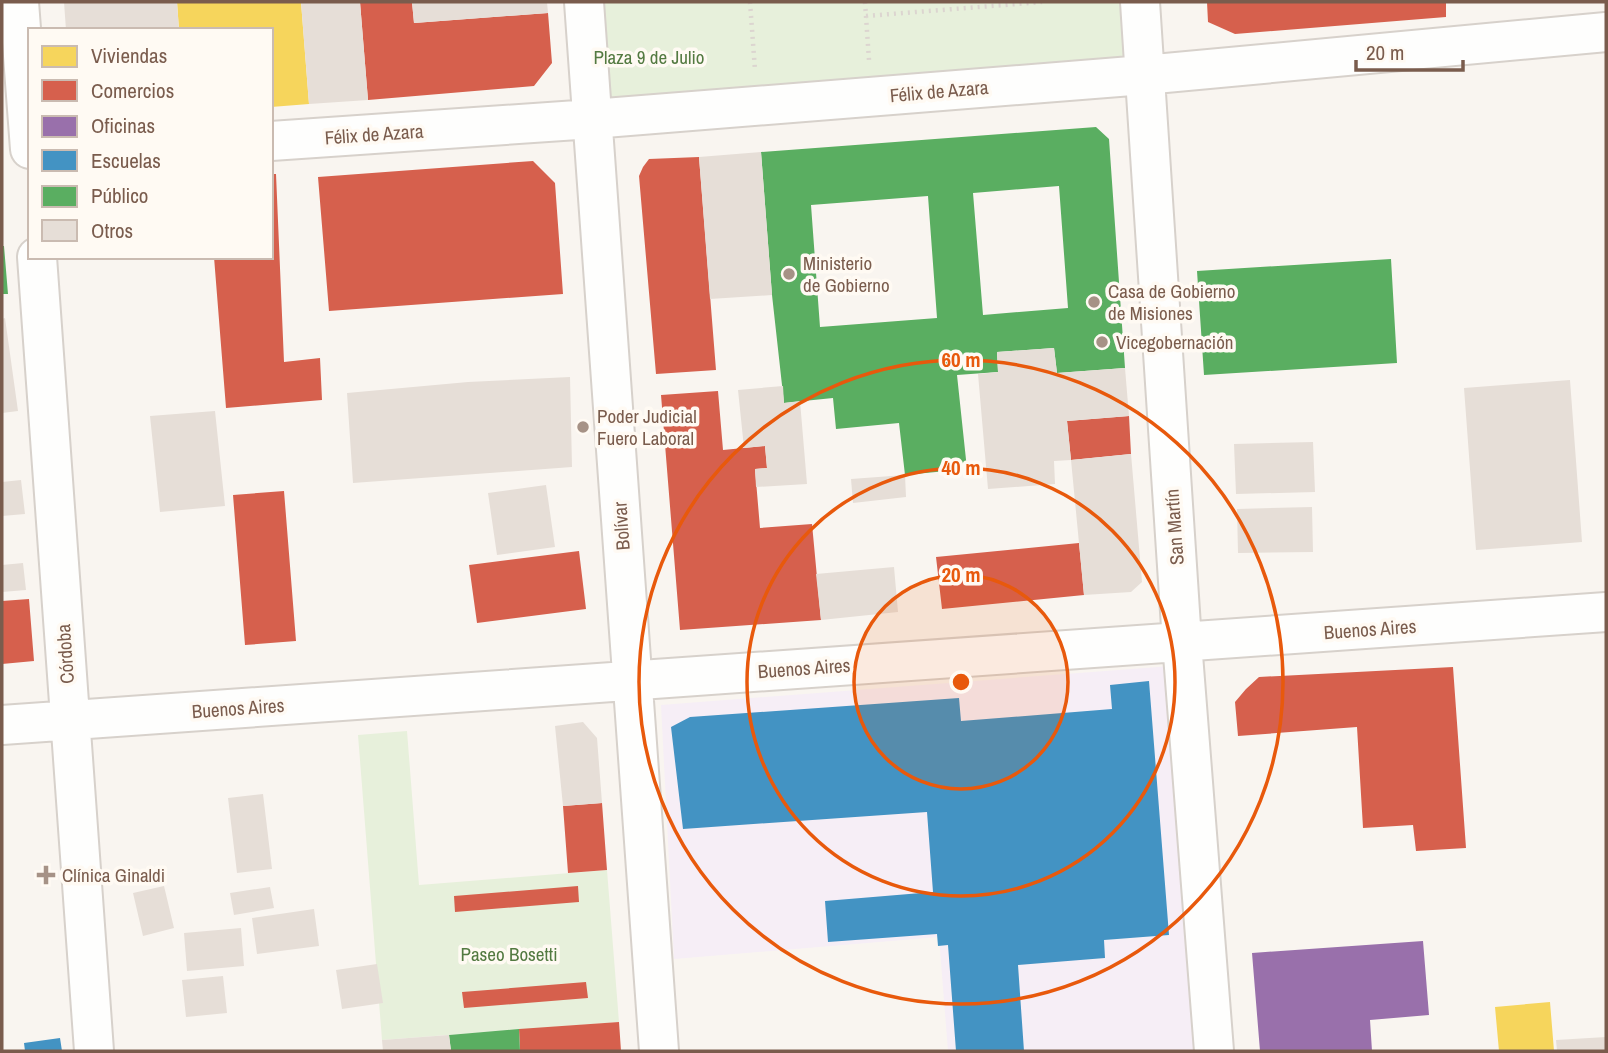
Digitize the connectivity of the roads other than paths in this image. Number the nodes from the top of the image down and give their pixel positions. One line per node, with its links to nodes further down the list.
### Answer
1 (19, 2): 5 (street)
2 (584, 2): 7 (street, Bolívar)
3 (1140, 2): 6 (street, San Martín)
4 (1606, 32): 6 (street, Félix de Azara)
5 (13, 67): 8 (street)
6 (1144, 75): 7 (street, Félix de Azara); 14 (street, San Martín)
7 (592, 119): 9 (street, Félix de Azara); 15 (street, Bolívar)
8 (28, 139)
9 (273, 141)
10 (28, 159): 11 (street)
11 (2, 160)
12 (37, 259): 16 (street, Córdoba)
13 (1606, 612): 14 (street, Buenos Aires)
14 (1182, 642): 15 (street, Buenos Aires); 20 (street, San Martín)
15 (632, 680): 16 (street, Buenos Aires); 19 (street, Bolívar)
16 (70, 720): 17 (street, Buenos Aires); 18 (street, Córdoba)
17 (2, 725)
18 (94, 1051)
19 (659, 1051)
20 (1214, 1051)

